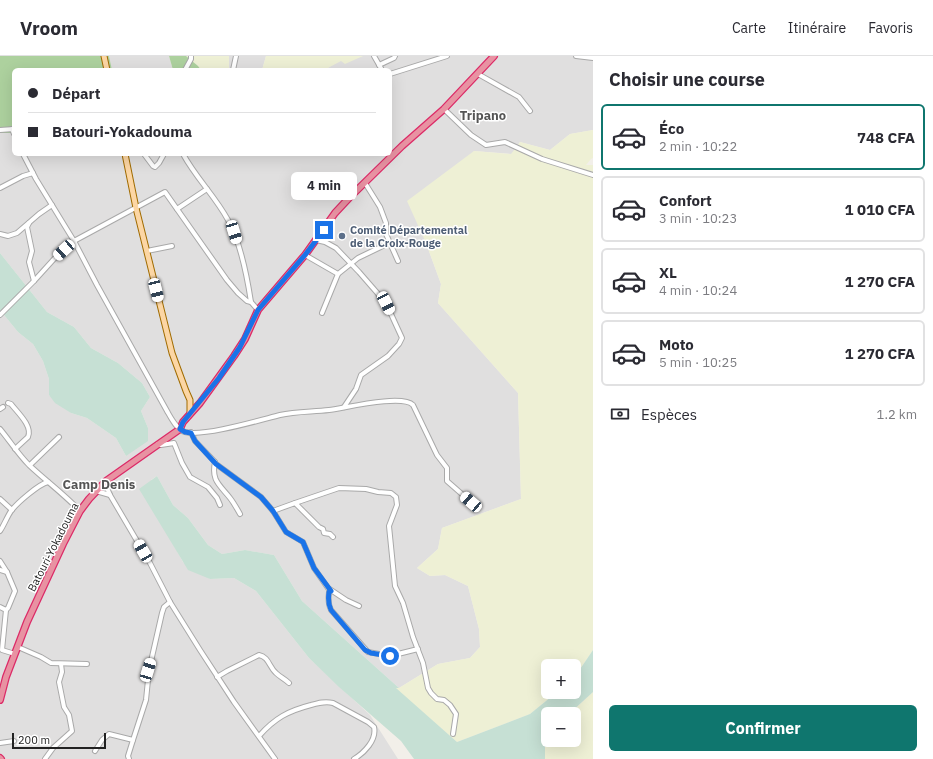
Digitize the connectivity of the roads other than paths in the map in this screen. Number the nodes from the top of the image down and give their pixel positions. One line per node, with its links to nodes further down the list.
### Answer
1 (104, 56): 11 (main road)
2 (191, 56): 12 (street)
3 (236, 56): 13 (street)
4 (374, 56): 10 (street)
5 (395, 56): 10 (street)
6 (447, 56): 15 (street)
7 (494, 56): 16 (highway, Batouri-Yokadouma)
8 (576, 56): 9 (street)
9 (593, 58)
10 (379, 65): 14 (street)
11 (107, 68)
12 (186, 68)
13 (233, 68)
14 (381, 68)
15 (392, 73)
16 (478, 74): 17 (highway, Batouri-Yokadouma); 18 (street)
17 (444, 109): 27 (street); 28 (highway, Batouri-Yokadouma)
18 (530, 111)
19 (12, 129): 20 (street)
20 (0, 130)
21 (24, 156): 26 (street)
22 (125, 156): 32 (main road)
23 (146, 156): 24 (street)
24 (163, 156)
25 (184, 156): 30 (street)
26 (33, 173): 29 (street); 31 (street)
27 (593, 175)
28 (365, 183): 36 (highway, Batouri-Yokadouma); 38 (street)
29 (0, 188)
30 (207, 189): 33 (street); 46 (street)
31 (52, 205): 34 (street); 37 (street)
32 (136, 208): 33 (street); 37 (street); 40 (main road)
33 (177, 210): 46 (street)
34 (31, 220): 35 (street); 45 (street)
35 (0, 234)
36 (316, 240): 41 (highway, Batouri-Yokadouma); 43 (street)
37 (74, 241): 45 (street); 56 (street)
38 (389, 243): 42 (street); 43 (street)
39 (172, 246): 40 (street)
40 (147, 251): 50 (main road)
41 (305, 255): 44 (street); 47 (highway, Batouri-Yokadouma)
42 (398, 261)
43 (351, 263): 44 (street); 53 (street)
44 (338, 274): 48 (street)
45 (34, 281): 49 (street)
46 (251, 302): 47 (street)
47 (258, 310): 52 (highway, Batouri-Yokadouma)
48 (322, 313)
49 (0, 315)
50 (190, 400): 52 (main road); 54 (main road)
51 (8, 403): 60 (street)
52 (200, 403): 54 (highway, Batouri-Yokadouma)
53 (344, 407): 57 (street); 70 (street)
54 (190, 414): 56 (highway, Batouri-Yokadouma)
55 (0, 429): 60 (street)
56 (180, 429): 57 (street); 59 (highway, Batouri-Yokadouma)
57 (190, 432): 61 (street)
58 (60, 436): 62 (street)
59 (158, 444): 64 (highway, Batouri-Yokadouma); 72 (street)
60 (15, 449): 62 (street)
61 (215, 462): 75 (street); 76 (street)
62 (30, 465): 63 (street)
63 (44, 478): 65 (street); 66 (street)
64 (106, 481): 67 (highway, Batouri-Yokadouma); 68 (street)
65 (48, 482): 66 (street); 74 (street)
66 (43, 483): 73 (street)
67 (96, 491): 68 (street); 74 (highway, Batouri-Yokadouma)
68 (110, 495): 83 (street)
69 (0, 500): 73 (street)
70 (471, 502)
71 (295, 504): 75 (street); 78 (street); 88 (street)
72 (220, 505)
73 (12, 510): 77 (street)
74 (80, 511): 87 (highway, Batouri-Yokadouma)
75 (273, 511): 82 (street)
76 (240, 514)
77 (0, 531)
78 (333, 537)
79 (0, 561): 81 (street)
80 (0, 570): 81 (street)
81 (7, 572): 86 (street)
82 (331, 591): 84 (street); 88 (street)
83 (170, 602): 93 (street); 98 (street)
84 (359, 606)
85 (0, 607): 86 (street)
86 (6, 610): 89 (street)
87 (18, 647): 90 (highway, Batouri-Yokadouma); 91 (street)
88 (418, 649): 96 (street)
89 (1, 650): 90 (street)
90 (15, 654): 95 (highway, Batouri-Yokadouma)
91 (61, 664): 92 (street); 102 (street)
92 (87, 664)
93 (218, 677): 94 (street); 97 (street)
94 (289, 682)
95 (0, 700)
96 (453, 734)
97 (259, 736): 104 (street); 105 (street)
98 (133, 740): 101 (street); 103 (street)
99 (14, 742): 100 (street)
100 (0, 743)
101 (95, 751)
102 (45, 759)
103 (129, 759)
104 (275, 759)
105 (354, 759)

